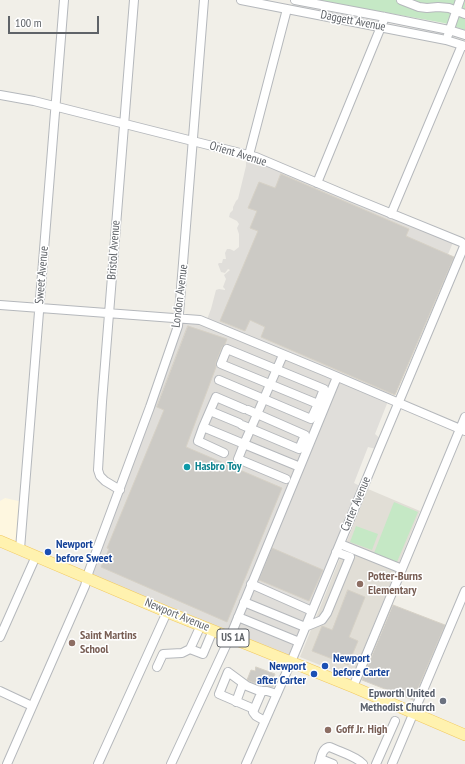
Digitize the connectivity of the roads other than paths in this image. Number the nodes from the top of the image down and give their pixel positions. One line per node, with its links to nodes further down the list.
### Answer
1 (64, 0): 18 (street, Sweet Avenue)
2 (134, 0): 19 (street, Bristol Avenue)
3 (204, 0): 20 (street, London Avenue)
4 (241, 0): 8 (street, Daggett Avenue)
5 (295, 0): 11 (street, Daggett Avenue)
6 (402, 0): 9 (street)
7 (460, 0): 9 (street)
8 (287, 9): 12 (street, Daggett Avenue); 21 (street)
9 (456, 11): 10 (street); 13 (street)
10 (465, 14)
11 (385, 17): 12 (street); 13 (street, Daggett Avenue)
12 (382, 27): 15 (street, Daggett Avenue); 22 (street)
13 (450, 30): 14 (street, Daggett Avenue); 15 (street)
14 (465, 35)
15 (446, 40): 16 (street, Daggett Avenue)
16 (464, 45): 23 (street)
17 (0, 95): 18 (street, Orient Avenue)
18 (56, 107): 19 (street, Orient Avenue); 26 (street, Sweet Avenue)
19 (124, 124): 20 (street, Orient Avenue); 27 (street, Bristol Avenue)
20 (193, 141): 21 (street, Orient Avenue); 28 (street, London Avenue)
21 (249, 155): 22 (street, Orient Avenue)
22 (317, 183): 23 (street, Orient Avenue)
23 (391, 214): 24 (street, Orient Avenue)
24 (465, 245): 35 (street, Carter Avenue)
25 (0, 305): 26 (street)
26 (40, 308): 27 (street); 50 (street, Sweet Avenue)
27 (110, 313): 28 (street); 47 (street, Bristol Avenue)
28 (180, 319): 29 (street); 47 (street, London Avenue)
29 (283, 355): 30 (street); 31 (street)
30 (276, 370): 33 (street); 33 (street); 36 (street)
31 (337, 378): 35 (street); 45 (street)
32 (219, 380): 34 (street)
33 (270, 384): 34 (street); 36 (street)
34 (263, 399): 36 (street); 38 (street)
35 (399, 403): 42 (street); 49 (street, Carter Avenue)
36 (318, 404)
37 (210, 411): 38 (street); 40 (street); 41 (street)
38 (257, 414): 41 (street); 41 (street)
39 (465, 418): 42 (street)
40 (203, 428): 43 (street); 44 (street)
41 (251, 428): 43 (street)
42 (462, 430): 53 (street)
43 (244, 444): 45 (street); 46 (street)
44 (224, 452)
45 (300, 467): 55 (street)
46 (286, 479)
47 (120, 490): 54 (street, London Avenue)
48 (0, 541): 50 (main road, Newport Avenue / US 1A)
49 (340, 544): 51 (street, Carter Avenue); 53 (street)
50 (20, 549): 52 (main road, Newport Avenue / US 1A)
51 (336, 552): 58 (street, Carter Avenue); 62 (street)
52 (36, 556): 54 (main road, Newport Avenue / US 1A); 65 (street)
53 (402, 569): 73 (street)
54 (88, 578): 59 (main road, Newport Avenue / US 1A); 80 (street, London Avenue)
55 (252, 584): 57 (street); 58 (street)
56 (465, 591): 82 (street)
57 (244, 602): 60 (street); 62 (street)
58 (312, 611): 62 (street, Carter Avenue)
59 (167, 612): 61 (main road, Newport Avenue / US 1A); 88 (street)
60 (238, 617): 64 (street); 66 (street)
61 (201, 625): 63 (main road, Newport Avenue / US 1A); 67 (street)
62 (305, 627): 66 (street, Carter Avenue)
63 (214, 630): 64 (main road, Newport Avenue / US 1A); 67 (street)
64 (230, 636): 68 (street); 69 (main road, Newport Avenue / US 1A)
65 (0, 637)
66 (299, 642): 69 (street, Carter Avenue)
67 (190, 649): 70 (street)
68 (219, 661): 71 (street); 74 (street)
69 (292, 662): 73 (main road, Newport Avenue / US 1A); 78 (street, Carter Avenue)
70 (157, 667)
71 (228, 672): 72 (street); 77 (street)
72 (243, 683): 76 (street); 79 (street)
73 (353, 686): 82 (main road, Newport Avenue / US 1A)
74 (206, 689): 77 (street); 89 (street)
75 (0, 691): 80 (street)
76 (262, 691): 78 (street); 81 (street)
77 (219, 694): 79 (street)
78 (277, 694): 83 (street, Carter Avenue)
79 (236, 702): 81 (street)
80 (32, 706): 87 (street, London Avenue)
81 (254, 709): 83 (street)
82 (414, 712): 85 (main road, Newport Avenue / US 1A); 94 (street)
83 (265, 721): 90 (street, Carter Avenue)
84 (395, 721): 93 (street)
85 (465, 735)
86 (321, 762): 91 (street); 92 (street)
87 (7, 764)
88 (98, 764)
89 (171, 764)
90 (246, 764)
91 (333, 764)
92 (363, 764)
93 (376, 764)
94 (392, 764)

